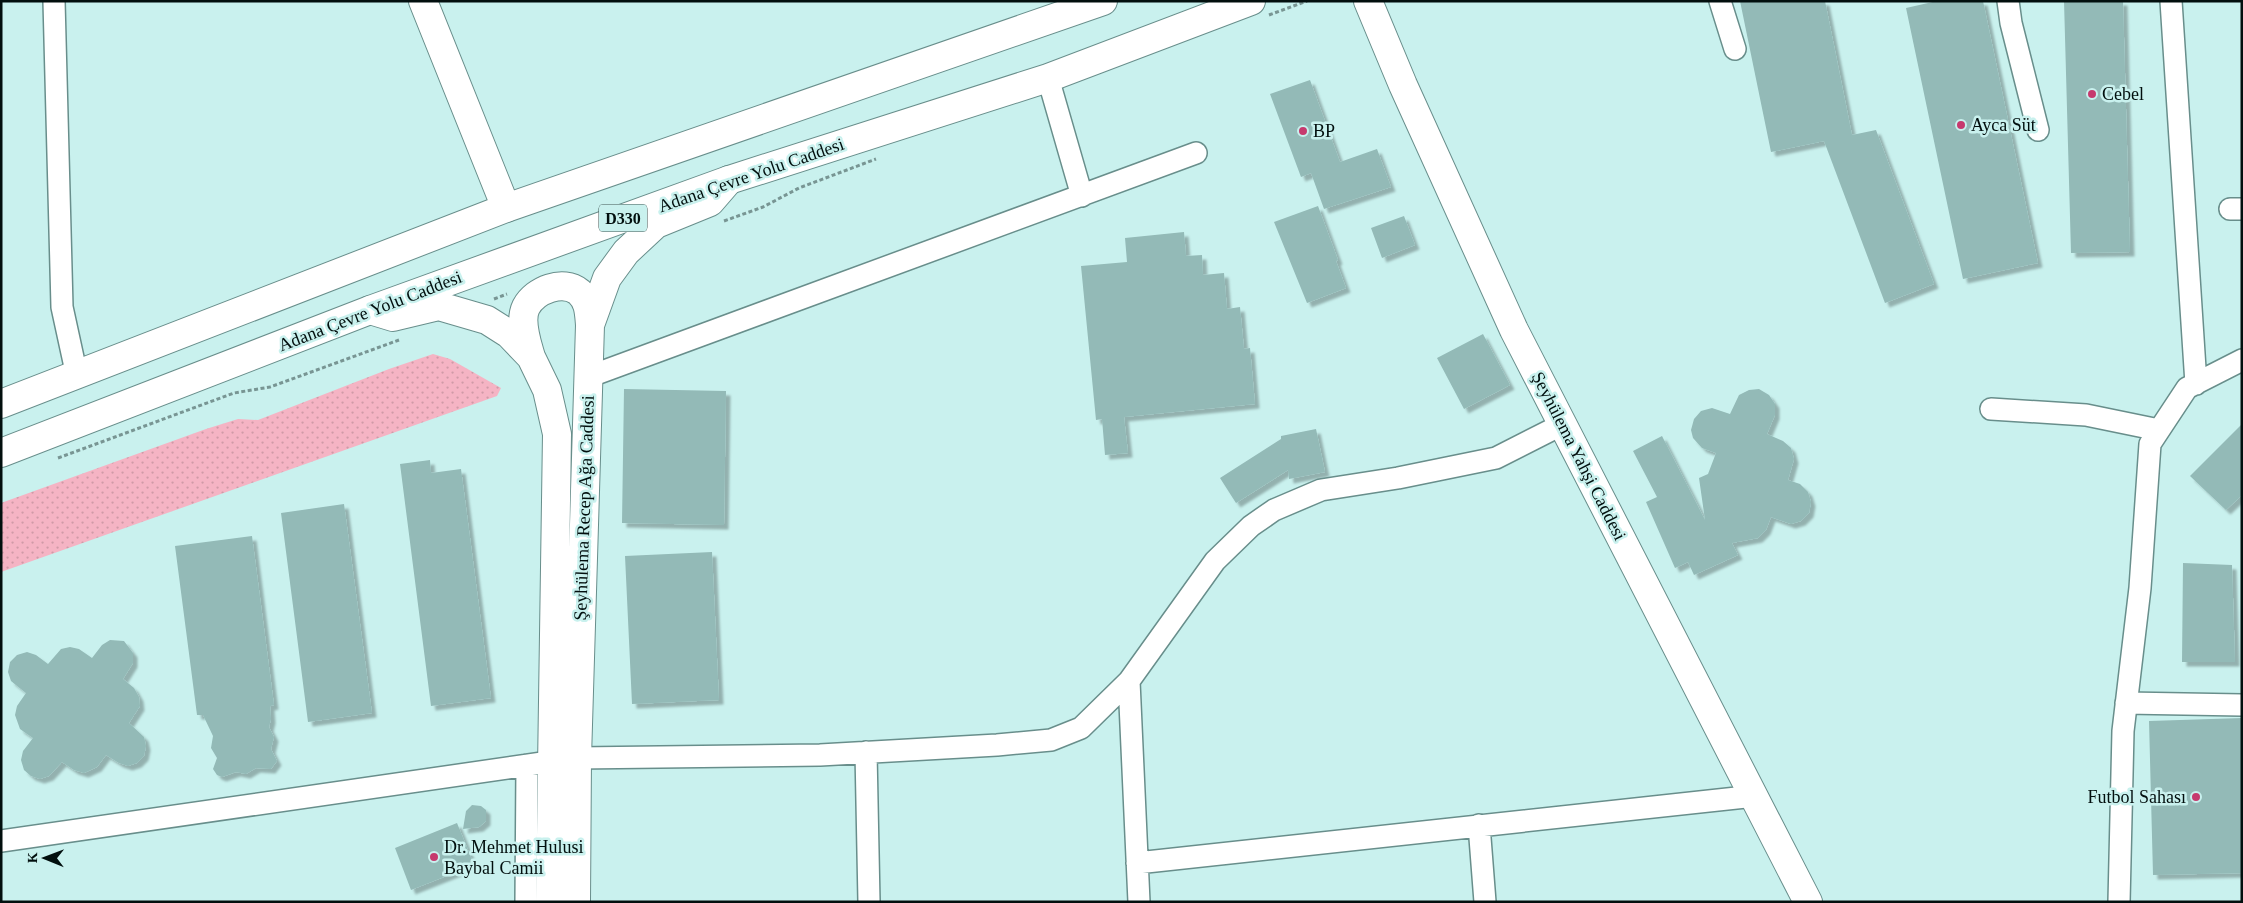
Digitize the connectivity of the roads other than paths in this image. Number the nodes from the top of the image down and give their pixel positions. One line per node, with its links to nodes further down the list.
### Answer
1 (54, 1): 20 (street)
2 (423, 1): 15 (main road)
3 (1103, 1): 15 (main road)
4 (1251, 1): 10 (main road, Adana Çevre Yolu Caddesi / D330)
5 (1368, 1): 25 (main road, Şeyhülema Yahşi Caddesi)
6 (1720, 1): 9 (street)
7 (2008, 1): 11 (street)
8 (2171, 1): 22 (street)
9 (1736, 49)
10 (1048, 78): 13 (main road, Adana Çevre Yolu Caddesi / D330); 14 (street)
11 (2038, 130)
12 (1196, 153): 14 (street)
13 (729, 180): 16 (main road, Adana Çevre Yolu Caddesi / D330); 17 (main road, Şeyhülema Recep Ağa Caddesi)
14 (1082, 196): 21 (street)
15 (506, 208): 20 (main road)
16 (370, 310): 18 (main road, Şeyhülema Recep Ağa Caddesi); 27 (main road, Adana Çevre Yolu Caddesi / D330)
17 (590, 325): 18 (main road); 21 (main road, Şeyhülema Recep Ağa Caddesi)
18 (531, 356): 32 (main road, Şeyhülema Recep Ağa Caddesi)
19 (2242, 360): 22 (street)
20 (77, 376): 23 (main road)
21 (588, 377): 32 (main road, Şeyhülema Recep Ağa Caddesi)
22 (2196, 384): 26 (street)
23 (1, 404)
24 (1991, 408): 26 (street)
25 (1563, 424): 28 (street); 33 (main road, Şeyhülema Yahşi Caddesi)
26 (2159, 430): 29 (street)
27 (1, 453)
28 (1129, 681): 31 (street); 36 (street)
29 (2126, 703): 30 (street); 44 (street)
30 (2242, 705)
31 (866, 752): 32 (street); 40 (street)
32 (552, 761): 35 (street); 37 (street); 38 (main road, Şeyhülema Recep Ağa Caddesi); 39 (main road, Şeyhülema Recep Ağa Caddesi)
33 (1755, 796): 34 (street); 43 (main road, Şeyhülema Yahşi Caddesi)
34 (1479, 825): 36 (street); 42 (street)
35 (1, 841)
36 (1137, 863): 41 (street)
37 (526, 902)
38 (550, 902)
39 (576, 902)
40 (869, 902)
41 (1139, 902)
42 (1485, 902)
43 (1808, 902)
44 (2119, 902)

